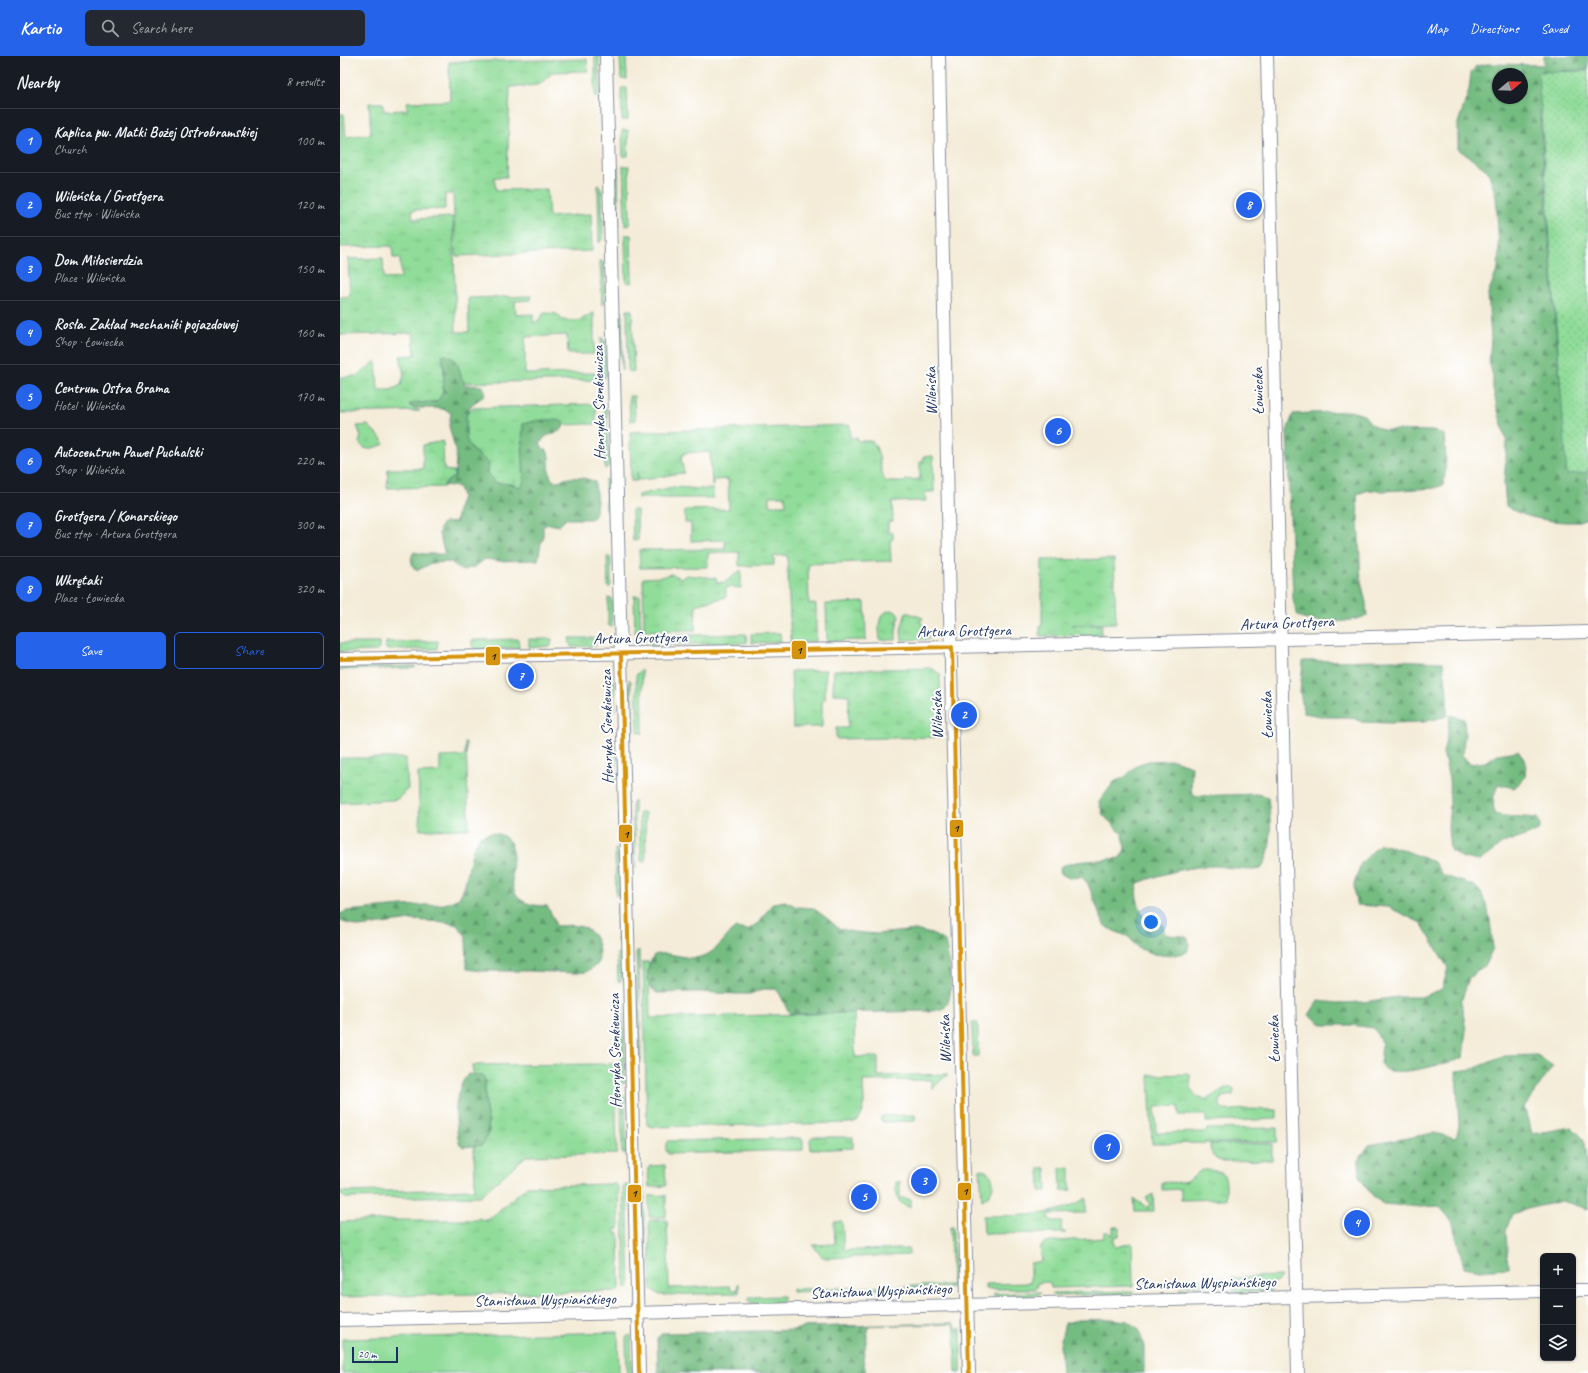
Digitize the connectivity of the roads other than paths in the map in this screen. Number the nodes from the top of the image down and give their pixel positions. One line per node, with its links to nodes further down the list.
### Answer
1 (606, 56): 7 (street, Henryka Sienkiewicza)
2 (940, 56): 6 (street, Wileńska)
3 (1267, 56): 5 (street, Łowiecka)
4 (1588, 632): 5 (street, Artura Grottgera)
5 (1281, 639): 6 (street, Artura Grottgera); 12 (street, Łowiecka)
6 (952, 648): 7 (street, Artura Grottgera); 13 (street, Wileńska)
7 (621, 654): 8 (street, Artura Grottgera); 14 (street, Henryka Sienkiewicza)
8 (340, 659)
9 (1576, 1290): 10 (street)
10 (1588, 1290)
11 (1540, 1291): 12 (street, Stanisława Wyspiańskiego)
12 (1296, 1297): 13 (street, Stanisława Wyspiańskiego); 18 (street, Łowiecka)
13 (967, 1304): 14 (street, Stanisława Wyspiańskiego); 17 (street, Wileńska)
14 (638, 1314): 15 (street, Stanisława Wyspiańskiego); 16 (street, Henryka Sienkiewicza)
15 (340, 1320)
16 (639, 1373)
17 (969, 1373)
18 (1298, 1373)

